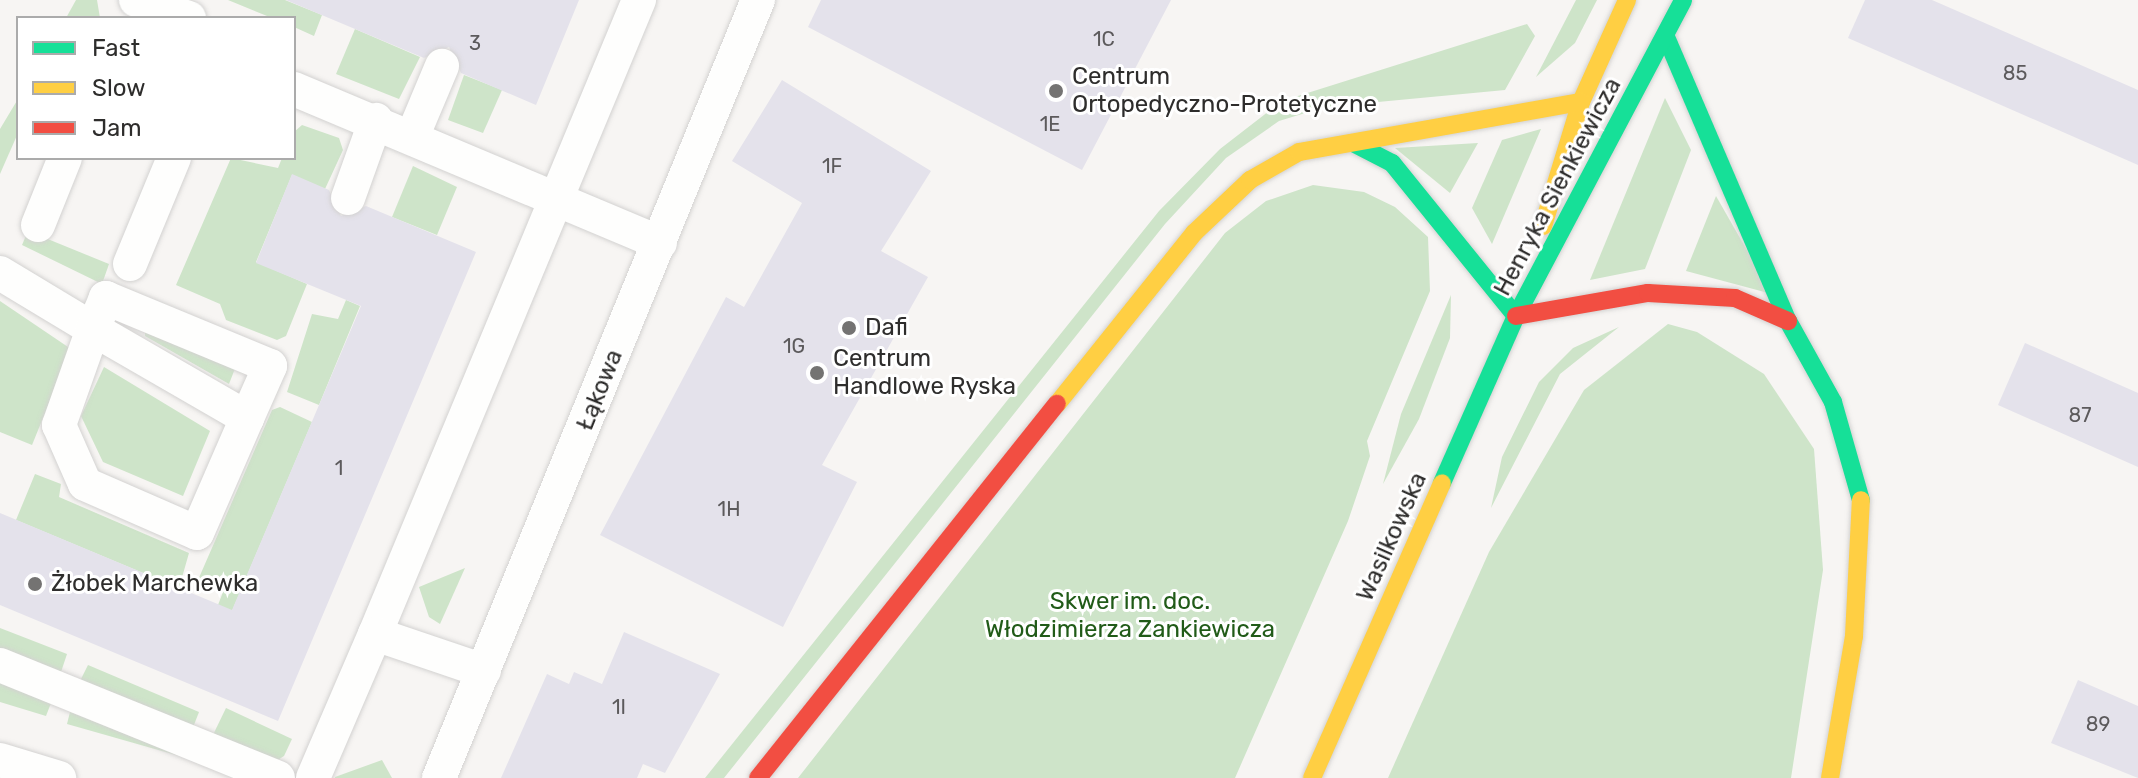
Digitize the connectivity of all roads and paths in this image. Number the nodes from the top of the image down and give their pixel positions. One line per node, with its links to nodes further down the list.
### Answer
1 (136, 0): 6 (street)
2 (639, 0): 16 (street)
3 (758, 0): 19 (street, Łąkowa)
4 (1627, 0): 10 (main road, Henryka Sienkiewicza)
5 (1683, 0): 7 (main road, Henryka Sienkiewicza)
6 (181, 16)
7 (1666, 37): 22 (main road, Henryka Sienkiewicza); 23 (main road)
8 (442, 66): 12 (street)
9 (296, 90): 11 (street)
10 (1581, 102): 13 (main road); 22 (main road, Henryka Sienkiewicza)
11 (376, 120): 12 (street); 17 (street)
12 (413, 135): 16 (street)
13 (1355, 144): 22 (main road); 34 (main road)
14 (64, 160): 18 (street)
15 (173, 160): 20 (street)
16 (559, 196): 19 (street); 26 (street)
17 (348, 198)
18 (38, 225)
19 (660, 243): 28 (street, Łąkowa)
20 (130, 264)
21 (0, 273): 24 (street)
22 (1516, 316): 23 (main road); 35 (main road, Wasilkowska)
23 (1788, 321): 36 (main road)
24 (93, 329): 25 (street); 25 (street); 25 (street)
25 (247, 418)
26 (375, 634): 28 (street); 32 (street)
27 (0, 665): 31 (street)
28 (484, 671): 33 (street, Łąkowa)
29 (0, 760): 30 (street)
30 (59, 778)
31 (278, 778)
32 (313, 778)
33 (439, 778)
34 (758, 778)
35 (1312, 778)
36 (1830, 778)

